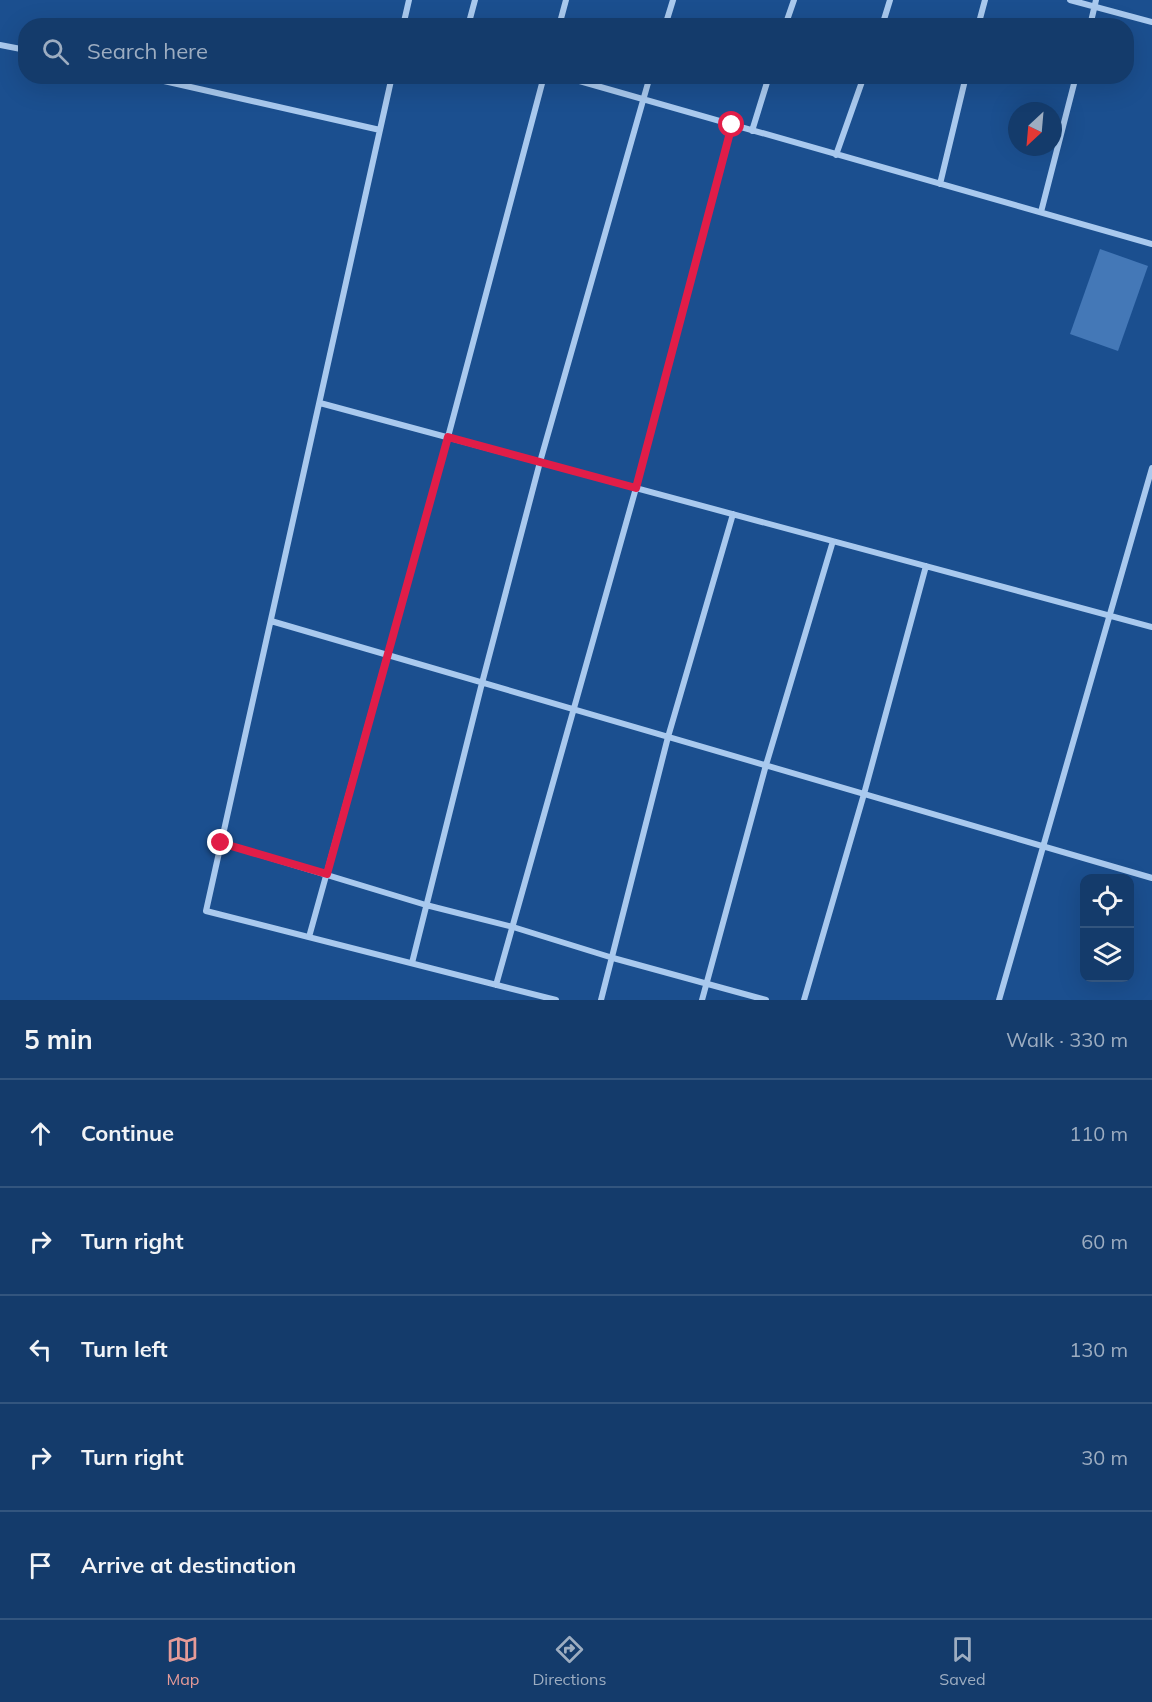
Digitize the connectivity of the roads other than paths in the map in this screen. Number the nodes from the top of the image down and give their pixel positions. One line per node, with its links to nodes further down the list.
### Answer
1 (409, 0): 10 (street)
2 (475, 0): 11 (street)
3 (566, 0): 12 (street)
4 (673, 0): 13 (street)
5 (794, 0): 14 (street)
6 (891, 0): 15 (street)
7 (985, 0): 16 (street)
8 (1070, 0): 9 (street)
9 (1095, 3): 17 (street); 18 (street)
10 (405, 18)
11 (470, 18)
12 (561, 18)
13 (667, 18)
14 (788, 18)
15 (885, 18)
16 (980, 18)
17 (1092, 18)
18 (1152, 22)
19 (0, 45): 20 (street)
20 (18, 48)
21 (176, 84): 32 (street)
22 (390, 84): 32 (street)
23 (542, 84): 39 (street)
24 (590, 84): 30 (street)
25 (648, 84): 30 (street)
26 (766, 84): 33 (street)
27 (861, 84): 34 (street)
28 (964, 84): 35 (street)
29 (1074, 84): 36 (street)
30 (643, 99): 31 (street); 40 (street)
31 (732, 125): 33 (street); 42 (street)
32 (380, 130): 38 (street)
33 (752, 130): 34 (street)
34 (836, 155): 35 (street)
35 (940, 184): 36 (street)
36 (1041, 212): 37 (street)
37 (1152, 244)
38 (320, 403): 39 (street); 47 (street)
39 (448, 437): 40 (street); 49 (street)
40 (540, 462): 42 (street); 50 (street)
41 (1152, 468): 46 (street)
42 (636, 488): 43 (street); 51 (street)
43 (733, 514): 44 (street); 52 (street)
44 (833, 541): 45 (street); 53 (street)
45 (926, 566): 46 (street); 54 (street)
46 (1110, 615): 48 (street); 56 (street)
47 (271, 621): 49 (street); 55 (street)
48 (1152, 627)
49 (387, 655): 50 (street); 57 (street)
50 (482, 683): 51 (street); 59 (street)
51 (572, 709): 52 (street); 60 (street)
52 (668, 737): 53 (street); 62 (street)
53 (766, 765): 54 (street); 64 (street)
54 (864, 794): 56 (street); 70 (street)
55 (221, 843): 57 (street); 61 (street)
56 (1043, 846): 58 (street); 71 (street)
57 (327, 874): 59 (street); 61 (street)
58 (1152, 878)
59 (426, 905): 60 (street); 63 (street)
60 (513, 927): 62 (street); 65 (street)
61 (309, 937): 63 (street)
62 (613, 958): 64 (street); 67 (street)
63 (412, 963): 65 (street)
64 (708, 984): 68 (street); 69 (street)
65 (496, 985): 66 (street)
66 (556, 1000)
67 (601, 1000)
68 (702, 1000)
69 (766, 1000)
70 (804, 1000)
71 (999, 1000)

